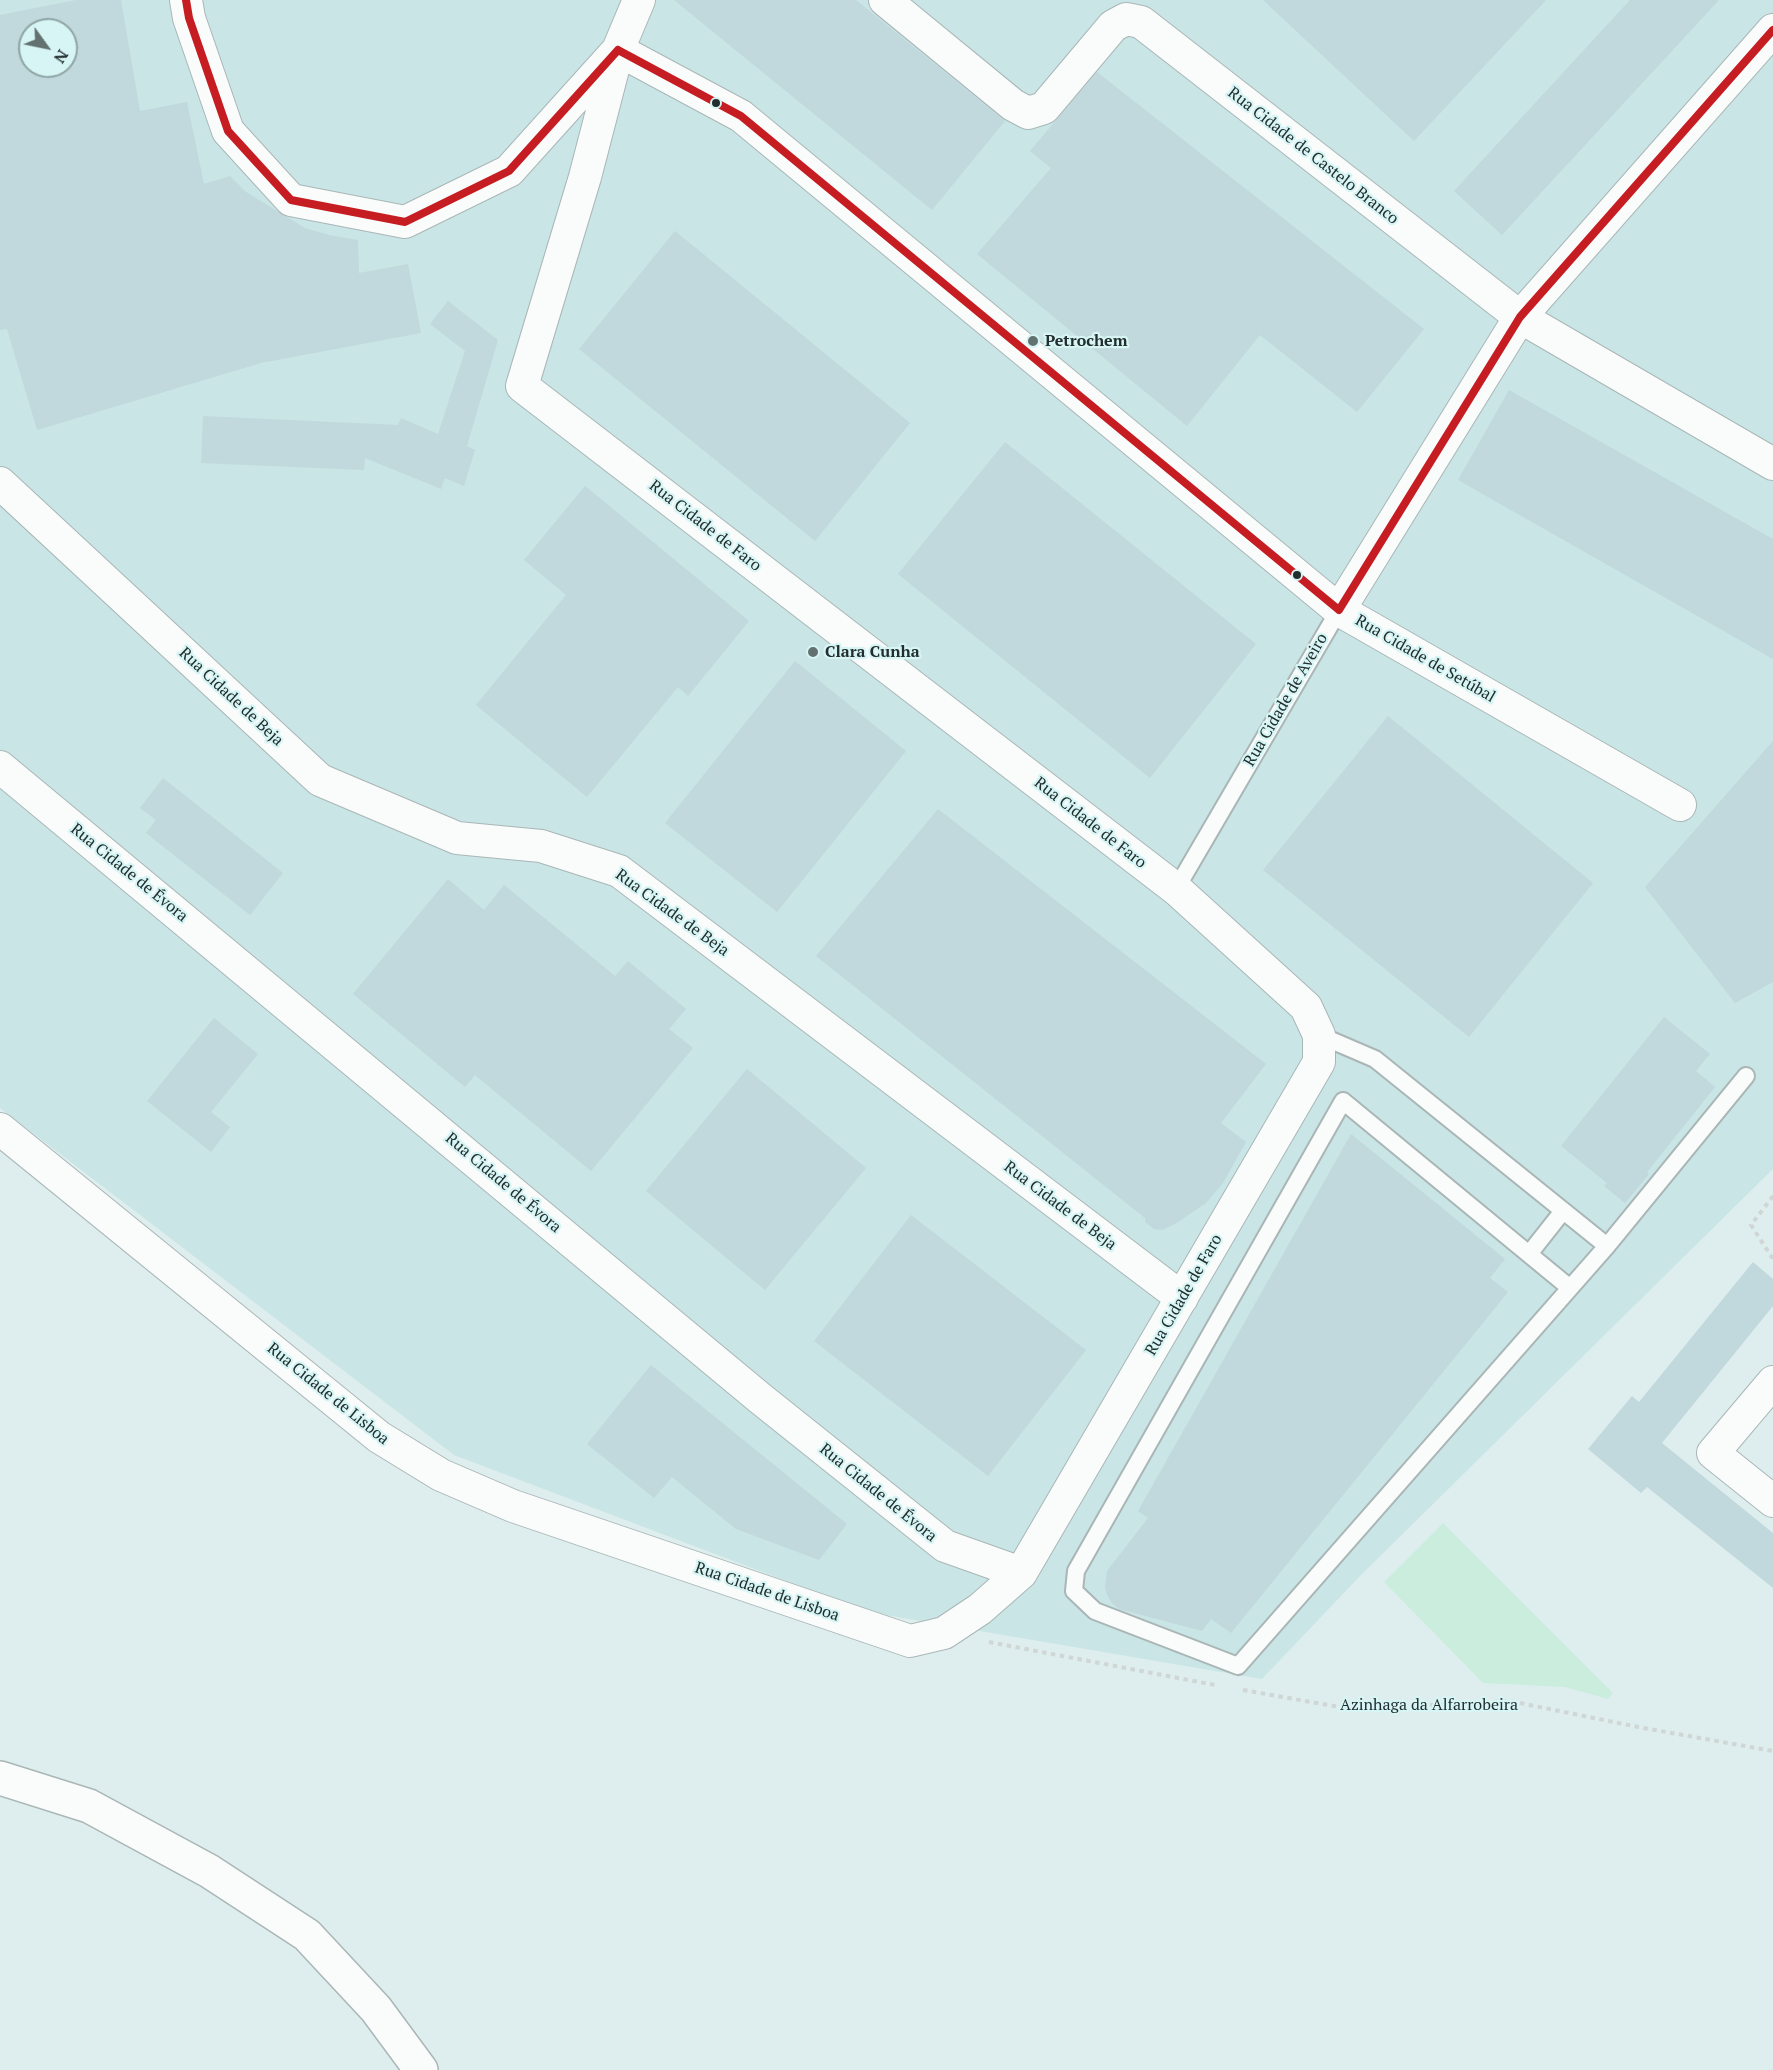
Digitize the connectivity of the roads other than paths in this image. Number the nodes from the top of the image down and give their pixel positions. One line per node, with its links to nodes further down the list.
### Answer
1 (186, 0): 6 (street)
2 (639, 0): 6 (street)
3 (885, 0): 4 (street, Rua Cidade de Castelo Branco)
4 (1130, 10): 7 (street, Rua Cidade de Castelo Branco)
5 (1773, 30): 7 (street, Rua Cidade de Aveiro)
6 (618, 50): 10 (street, Rua Cidade de Setúbal); 13 (street, Rua Cidade de Faro)
7 (1520, 317): 8 (street, Rua Cidade de Castelo Branco); 10 (street, Rua Cidade de Aveiro)
8 (1773, 464)
9 (0, 483): 21 (street, Rua Cidade de Beja)
10 (1339, 610): 12 (street, Rua Cidade de Setúbal); 13 (lane, Rua Cidade de Aveiro)
11 (0, 767): 24 (street, Rua Cidade de Évora)
12 (1680, 806)
13 (1176, 889): 14 (street, Rua Cidade de Faro)
14 (1319, 1035): 17 (lane); 21 (street, Rua Cidade de Faro)
15 (1746, 1076): 18 (lane)
16 (0, 1129): 25 (street, Rua Cidade de Lisboa)
17 (1563, 1211): 18 (lane); 19 (lane)
18 (1607, 1246): 20 (lane)
19 (1529, 1254): 20 (lane); 20 (lane)
20 (1570, 1288)
21 (1182, 1298): 24 (street, Rua Cidade de Faro)
22 (1773, 1382): 23 (street)
23 (1773, 1500)
24 (1021, 1573): 25 (street, Rua Cidade de Faro)
25 (910, 1641)
26 (0, 1778): 27 (main road)
27 (421, 2070)

